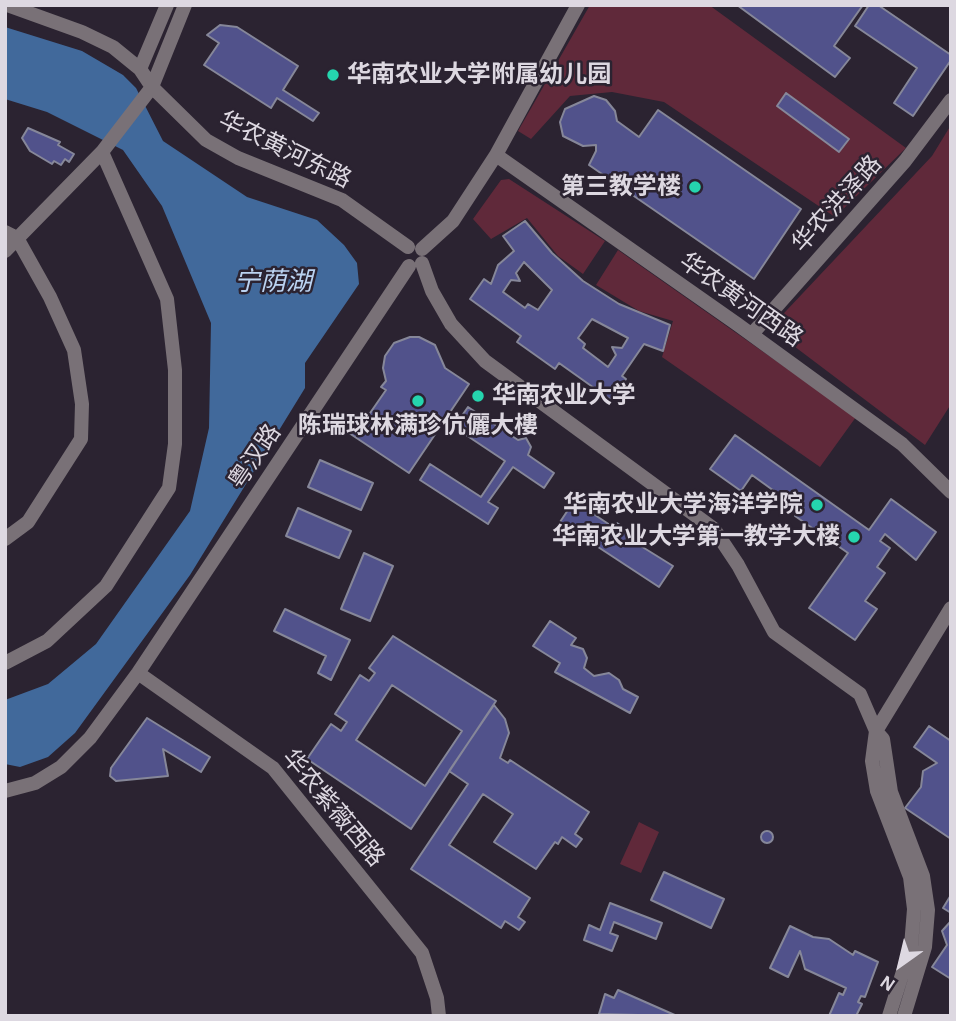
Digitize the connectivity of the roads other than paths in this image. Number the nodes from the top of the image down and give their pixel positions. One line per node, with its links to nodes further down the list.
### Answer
1 (8, 5): 5 (street, 华农黄河东路)
2 (167, 5): 5 (street)
3 (185, 5): 6 (street)
4 (578, 5): 9 (street, 粤汉路)
5 (140, 69): 6 (street, 华农黄河东路)
6 (152, 87): 8 (street); 12 (street, 华农黄河东路)
7 (951, 100): 13 (street, 华农洪泽路)
8 (102, 152): 10 (street); 17 (street)
9 (496, 155): 12 (street, 粤汉路); 13 (street, 华农黄河西路)
10 (11, 235): 11 (street); 15 (street)
11 (5, 251)
12 (415, 256): 18 (street, 粤汉路); 19 (street)
13 (752, 334): 14 (street, 华农黄河西路)
14 (951, 492)
15 (5, 540)
16 (951, 608): 19 (street)
17 (5, 663)
18 (138, 673): 20 (street, 粤汉路); 21 (street, 华农紫薇西路)
19 (876, 731): 22 (street); 23 (street)
20 (5, 790)
21 (439, 1016)
22 (889, 1016)
23 (904, 1016)

